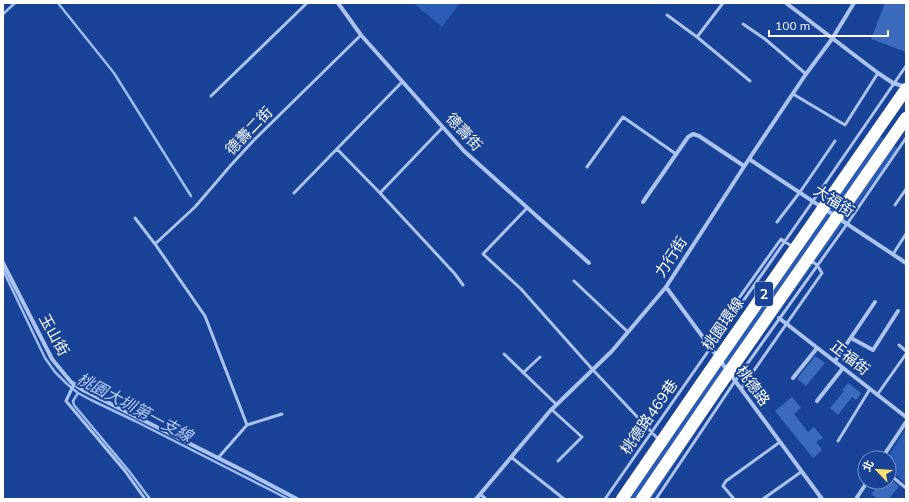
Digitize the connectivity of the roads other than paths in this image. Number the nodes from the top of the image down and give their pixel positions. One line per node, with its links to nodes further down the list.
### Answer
1 (307, 3): 19 (lane)
2 (338, 3): 8 (street, 德壽街)
3 (723, 3): 9 (lane)
4 (786, 3): 10 (street)
5 (854, 3): 10 (street, 力行街)
6 (667, 15): 9 (lane)
7 (743, 24): 13 (lane)
8 (361, 35): 15 (street, 德壽街); 42 (lane, 德壽二街)
9 (697, 37): 14 (lane)
10 (832, 39): 12 (street); 13 (street, 力行街)
11 (906, 66): 16 (lane, 桃德路469巷)
12 (878, 73): 16 (street); 18 (lane)
13 (806, 74): 18 (street, 力行街)
14 (750, 81)
15 (402, 82): 21 (street, 德壽街); 24 (lane)
16 (893, 83): 17 (street); 33 (lane, 桃德路469巷)
17 (906, 88): 105 (highway, 桃園環線 / 2)
18 (792, 94): 26 (street, 力行街)
19 (211, 96)
20 (906, 118): 106 (highway, 2)
21 (443, 128): 32 (lane); 36 (street, 德壽街)
22 (906, 138): 39 (lane)
23 (835, 141): 30 (lane)
24 (337, 149): 31 (lane); 32 (lane)
25 (676, 154): 27 (street); 28 (lane); 34 (street)
26 (749, 159): 27 (street, 力行街); 30 (street, 大福街)
27 (744, 166): 52 (street, 力行街)
28 (587, 167)
29 (906, 189): 35 (lane)
30 (800, 192): 33 (street, 大福街); 38 (lane)
31 (294, 193)
32 (380, 193): 51 (lane)
33 (813, 201): 39 (street, 大福街); 41 (lane, 桃德路469巷)
34 (643, 202)
35 (896, 205)
36 (527, 208): 47 (street, 德壽街); 69 (lane)
37 (135, 218): 42 (lane)
38 (777, 222)
39 (847, 224): 44 (street, 大福街); 49 (lane)
40 (906, 234): 44 (lane)
41 (785, 241): 43 (lane); 59 (lane); 61 (lane, 桃德路469巷)
42 (155, 244): 83 (lane)
43 (798, 251)
44 (893, 254): 48 (street, 大福街)
45 (804, 256): 49 (lane)
46 (3, 262): 73 (street, 玉山街)
47 (589, 263)
48 (906, 263)
49 (817, 265): 55 (lane); 56 (lane)
50 (574, 281): 57 (lane)
51 (462, 285)
52 (666, 287): 57 (street, 力行街); 59 (street, 桃德路)
53 (875, 302): 58 (street)
54 (898, 311): 58 (street)
55 (779, 318): 56 (street, 正福街); 72 (lane)
56 (786, 324): 62 (street, 正福街); 75 (lane)
57 (628, 332): 69 (street, 力行街)
58 (851, 338): 67 (street)
59 (707, 344): 61 (street, 桃德路)
60 (899, 345): 63 (lane)
61 (711, 348): 72 (street, 桃德路); 84 (lane, 桃德路469巷)
62 (817, 348): 67 (street, 正福街); 71 (street)
63 (906, 351)
64 (504, 354): 70 (lane)
65 (906, 354): 76 (lane)
66 (540, 357): 70 (lane)
67 (835, 361): 68 (street, 正福街)
68 (843, 368): 74 (street, 正福街); 77 (street)
69 (592, 370): 78 (street, 力行街); 84 (lane)
70 (523, 372): 78 (lane)
71 (794, 378)
72 (735, 381): 75 (street, 桃德路); 93 (lane)
73 (74, 384): 90 (street, 玉山街); 99 (lane)
74 (870, 389): 76 (street, 正福街); 85 (lane)
75 (741, 390): 86 (street, 桃德路)
76 (877, 394): 81 (street, 正福街)
77 (817, 401)
78 (556, 404): 79 (street, 力行街)
79 (551, 409): 91 (street, 力行街); 92 (lane)
80 (282, 414): 83 (lane)
81 (906, 417)
82 (906, 422): 88 (street)
83 (247, 425): 90 (lane)
84 (652, 433): 87 (lane); 104 (lane, 桃德路469巷)
85 (838, 441)
86 (780, 442): 94 (street, 桃德路); 108 (lane)
87 (666, 447)
88 (887, 450)
89 (671, 452): 93 (lane)
90 (218, 458): 100 (street, 玉山街)
91 (511, 458): 98 (street, 力行街); 103 (lane)
92 (558, 461)
93 (681, 462): 107 (lane)
94 (802, 472): 109 (lane); 110 (street, 桃德路)
95 (897, 481): 96 (lane)
96 (906, 488)
97 (862, 490): 111 (street)
98 (480, 494): 101 (street, 力行街); 102 (lane)
99 (145, 499)
100 (297, 499)
101 (476, 499)
102 (486, 499)
103 (564, 499)
104 (605, 499)
105 (622, 499)
106 (642, 499)
107 (656, 499)
108 (734, 499)
109 (763, 499)
110 (822, 499)
111 (856, 499)

